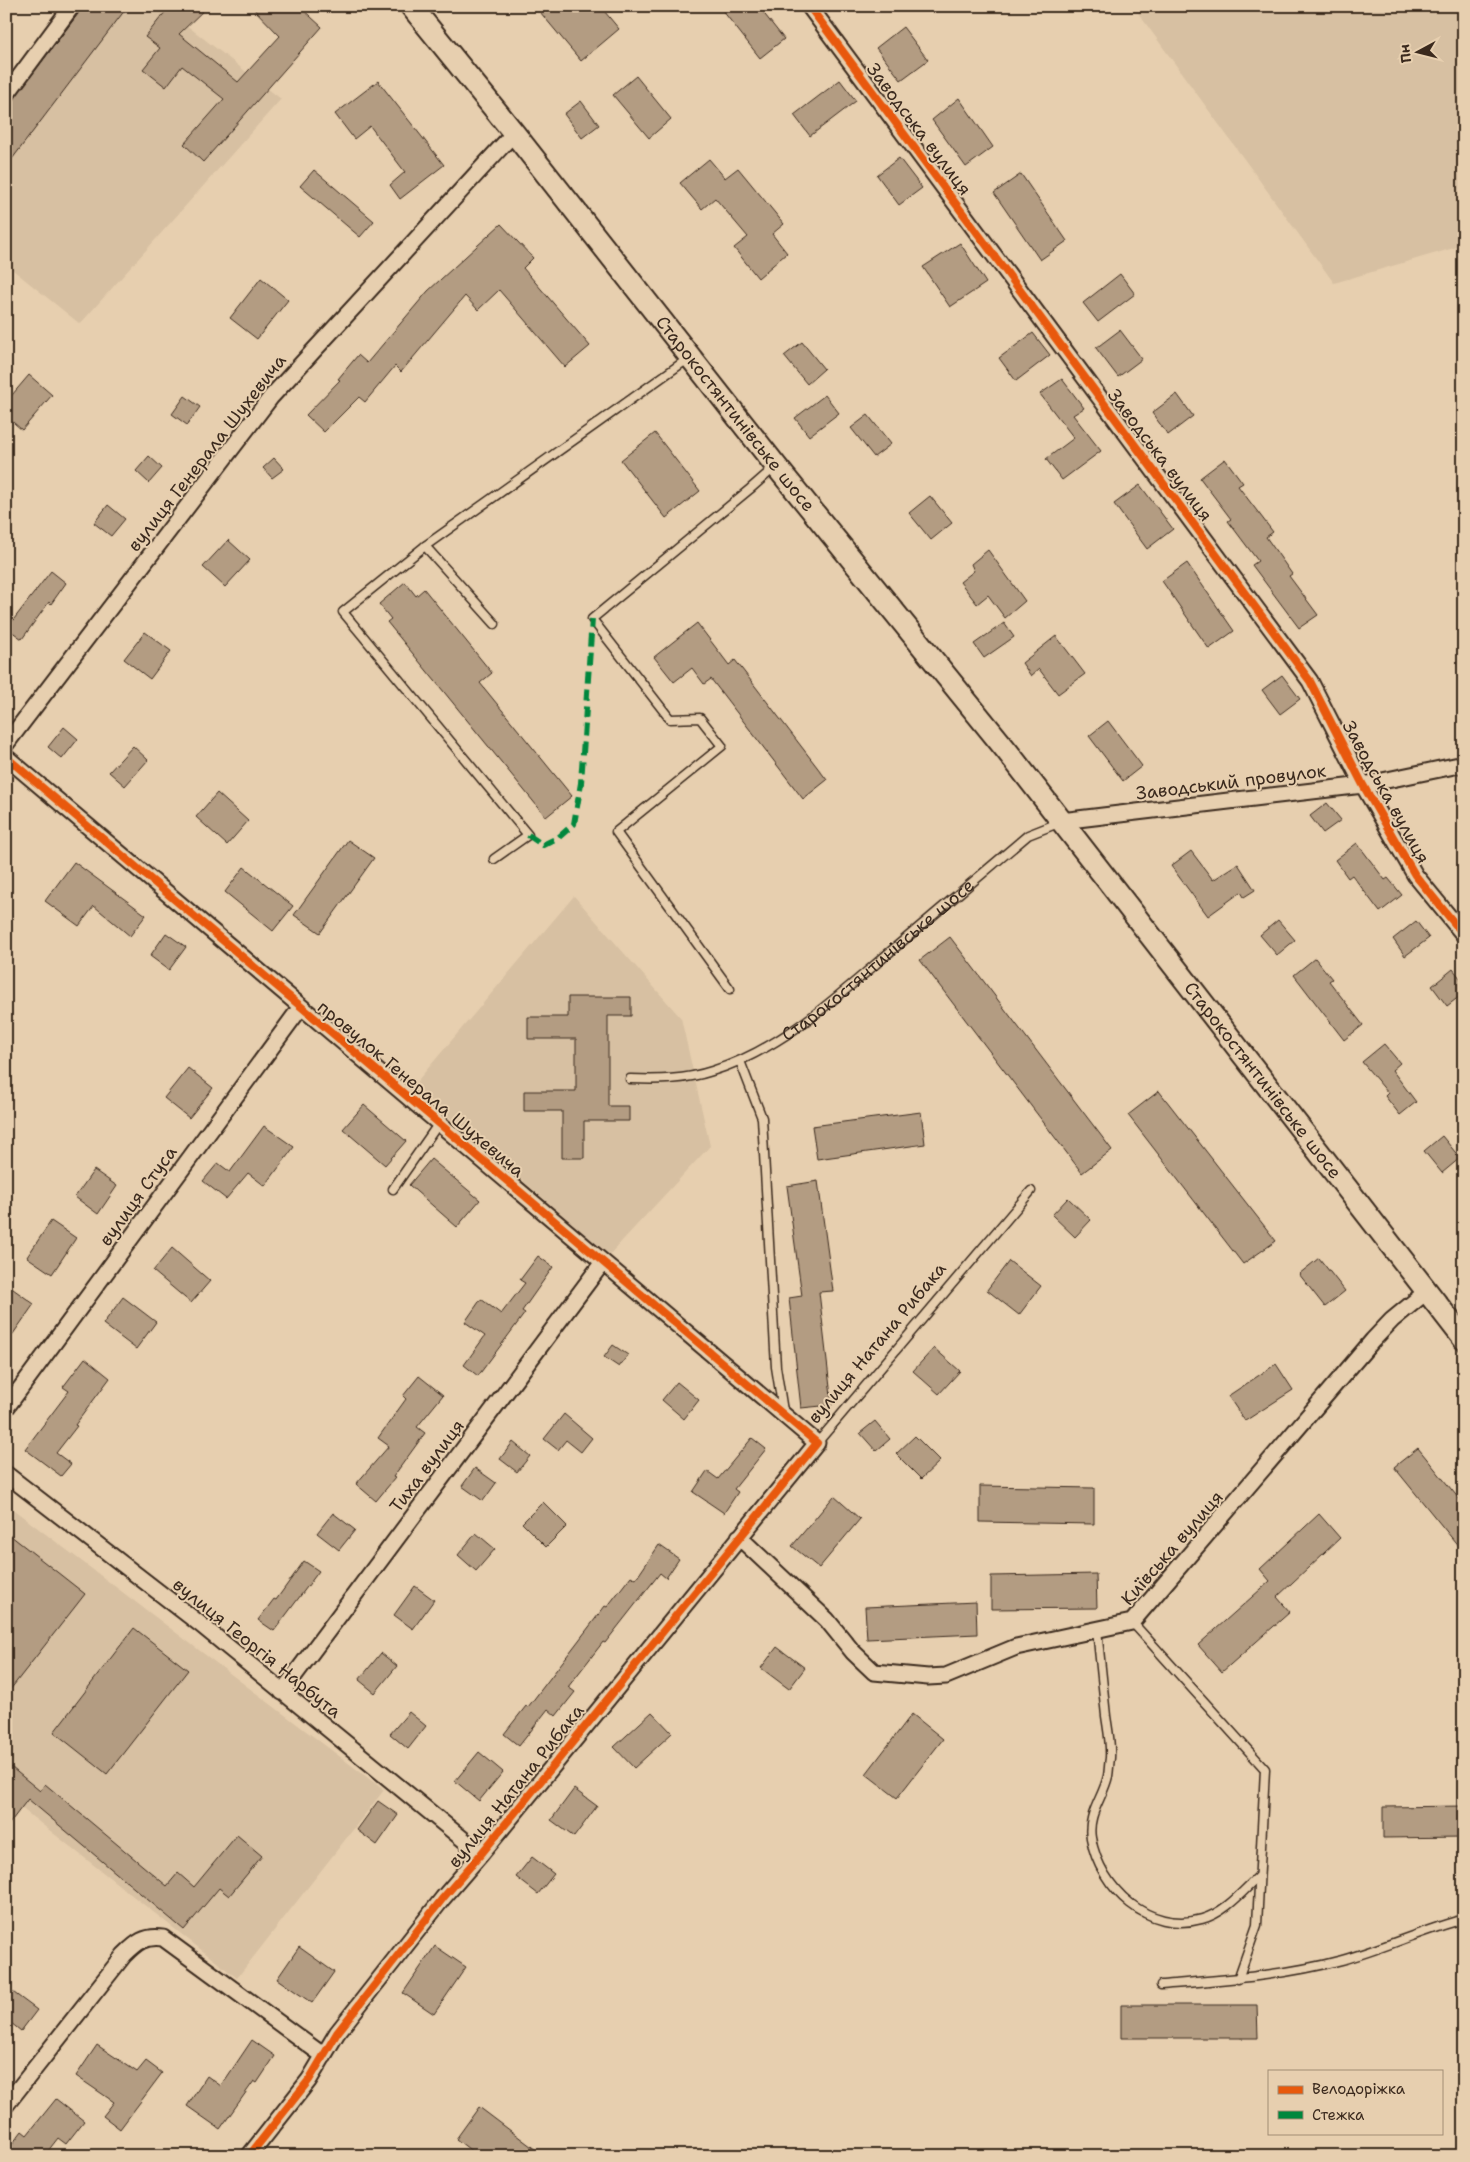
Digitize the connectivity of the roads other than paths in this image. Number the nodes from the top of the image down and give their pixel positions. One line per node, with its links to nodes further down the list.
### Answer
1 (72, 6): 4 (street)
2 (411, 6): 5 (main road, Старокостянтинівське шосе)
3 (809, 6): 13 (street, Заводська вулиця)
4 (6, 95)
5 (514, 133): 6 (main road, Старокостянтинівське шосе); 10 (street, вулиця Генерала Шухевича)
6 (690, 357): 7 (main road, Старокостянтинівське шосе); 8 (lane)
7 (776, 466): 14 (main road, Старокостянтинівське шосе); 17 (lane)
8 (424, 546): 9 (lane); 15 (lane)
9 (495, 624)
10 (6, 744)
11 (6, 758): 18 (street, провулок Генерала Шухевича)
12 (1464, 764): 13 (street, Заводський провулок)
13 (1363, 786): 14 (street, Заводський провулок); 16 (street, Заводська вулиця)
14 (1062, 821): 19 (lane, Старокостянтинівське шосе); 25 (main road, Старокостянтинівське шосе)
15 (494, 859)
16 (1464, 935)
17 (730, 989)
18 (301, 1007): 21 (street, провулок Генерала Шухевича); 27 (street, вулиця Стуса)
19 (740, 1061): 20 (lane, Старокостянтинівське шосе); 28 (lane)
20 (630, 1079)
21 (439, 1123): 22 (lane); 24 (street, провулок Генерала Шухевича)
22 (393, 1189)
23 (1032, 1191): 29 (lane, вулиця Натана Рибака)
24 (603, 1262): 28 (street, провулок Генерала Шухевича); 34 (street, Тиха вулиця)
25 (1426, 1292): 26 (main road, Старокостянтинівське шосе); 32 (street, Київська вулиця)
26 (1464, 1339)
27 (6, 1408)
28 (783, 1414): 29 (street, провулок Генерала Шухевича)
29 (817, 1443): 31 (street, вулиця Натана Рибака)
30 (6, 1474): 34 (street, вулиця Георгія Нарбута)
31 (738, 1537): 33 (street, Київська вулиця); 35 (street, вулиця Натана Рибака)
32 (1132, 1622): 33 (street, Київська вулиця); 36 (lane)
33 (1097, 1630): 36 (lane)
34 (282, 1692): 35 (street, вулиця Георгія Нарбута)
35 (481, 1854): 40 (street, вулиця Натана Рибака)
36 (1259, 1876): 38 (lane)
37 (1464, 1919): 38 (lane)
38 (1238, 1979): 39 (lane)
39 (1161, 1985)
40 (324, 2056): 41 (street); 42 (street, вулиця Натана Рибака)
41 (6, 2105)
42 (250, 2156)

